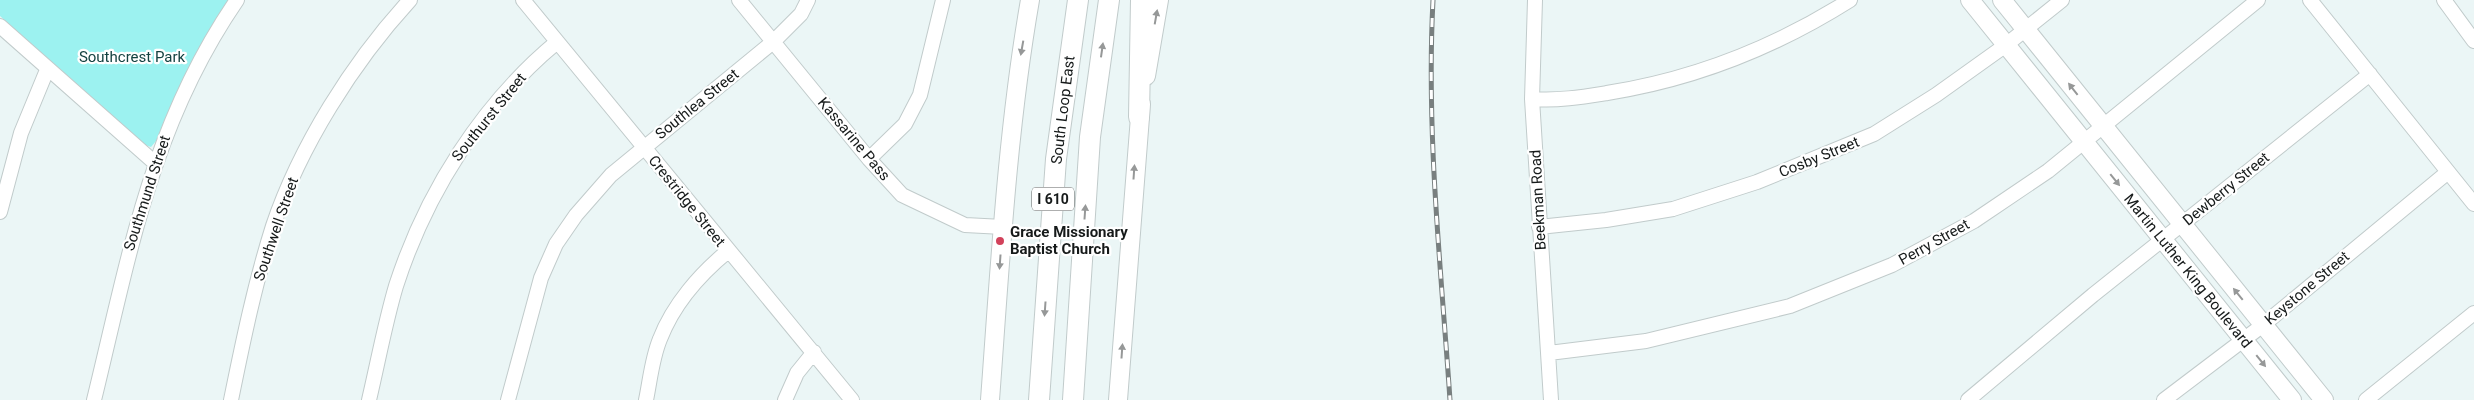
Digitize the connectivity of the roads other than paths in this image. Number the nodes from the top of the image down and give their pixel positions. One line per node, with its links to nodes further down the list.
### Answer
1 (237, 0): 34 (street, Southmund Street)
2 (410, 0): 49 (street, Southwell Street)
3 (523, 0): 23 (street, Crestridge Street)
4 (739, 0): 24 (street, Kassarine Pass)
5 (808, 0): 24 (street, Southlea Street)
6 (943, 0): 33 (street)
7 (1030, 0): 39 (main road, one-way to 39)
8 (1078, 0): 56 (highway, South Loop East / I 610, one-way to 56)
9 (1110, 0): 57 (highway, South Loop East / I 610, one-way to 9)
10 (1141, 0): 29 (highway)
11 (1159, 0): 29 (main road, one-way to 11)
12 (1535, 0): 28 (street, Beekman Road)
13 (1850, 0): 28 (street)
14 (1970, 0): 25 (main road, Martin Luther King Boulevard)
15 (2002, 0): 21 (main road, Martin Luther King Boulevard)
16 (2062, 0): 21 (street, Cosby Street)
17 (2258, 0): 30 (street, Perry Street)
18 (2310, 0): 27 (street)
19 (2444, 0): 22 (street)
20 (0, 26): 26 (street)
21 (2026, 30): 25 (street, Cosby Street); 30 (main road, Martin Luther King Boulevard, one-way to 21)
22 (2474, 41)
23 (557, 42): 32 (street, Crestridge Street); 50 (street, Southurst Street)
24 (773, 42): 32 (street, Southlea Street); 33 (street, Kassarine Pass)
25 (2006, 45): 31 (main road, Martin Luther King Boulevard); 40 (street, Cosby Street)
26 (47, 70): 34 (street); 37 (street)
27 (2370, 74): 35 (street); 38 (street, Dewberry Street)
28 (1532, 99): 40 (street, Beekman Road)
29 (1139, 117): 58 (main road, one-way to 29)
30 (2103, 127): 31 (street, Perry Street); 38 (main road, Martin Luther King Boulevard)
31 (2084, 142): 41 (main road, Martin Luther King Boulevard, one-way to 41); 47 (street, Perry Street)
32 (643, 147): 42 (street, Crestridge Street); 51 (street, Southlea Street)
33 (869, 159): 39 (street, Kassarine Pass)
34 (155, 163): 48 (street, Southmund Street)
35 (2448, 172): 36 (street); 44 (street, Keystone Street)
36 (2474, 204)
37 (0, 212)
38 (2182, 224): 41 (street, Dewberry Street); 44 (main road, Martin Luther King Boulevard, one-way to 38)
39 (1002, 227): 55 (main road, one-way to 55)
40 (1539, 227): 47 (street, Beekman Road)
41 (2163, 239): 45 (main road, Martin Luther King Boulevard); 60 (street, Dewberry Street)
42 (728, 251): 46 (street, Crestridge Street); 52 (street)
43 (2474, 313): 64 (street)
44 (2263, 325): 45 (street, Keystone Street); 63 (main road, Martin Luther King Boulevard)
45 (2243, 339): 61 (street, Keystone Street); 62 (main road, Martin Luther King Boulevard, one-way to 62)
46 (814, 352): 53 (street); 54 (street, Crestridge Street)
47 (1549, 353): 59 (street, Beekman Road)
48 (94, 400)
49 (231, 400)
50 (369, 400)
51 (508, 400)
52 (646, 400)
53 (785, 400)
54 (852, 400)
55 (990, 400)
56 (1039, 400)
57 (1072, 400)
58 (1118, 400)
59 (1551, 400)
60 (1968, 400)
61 (2164, 400)
62 (2292, 400)
63 (2324, 400)
64 (2366, 400)

